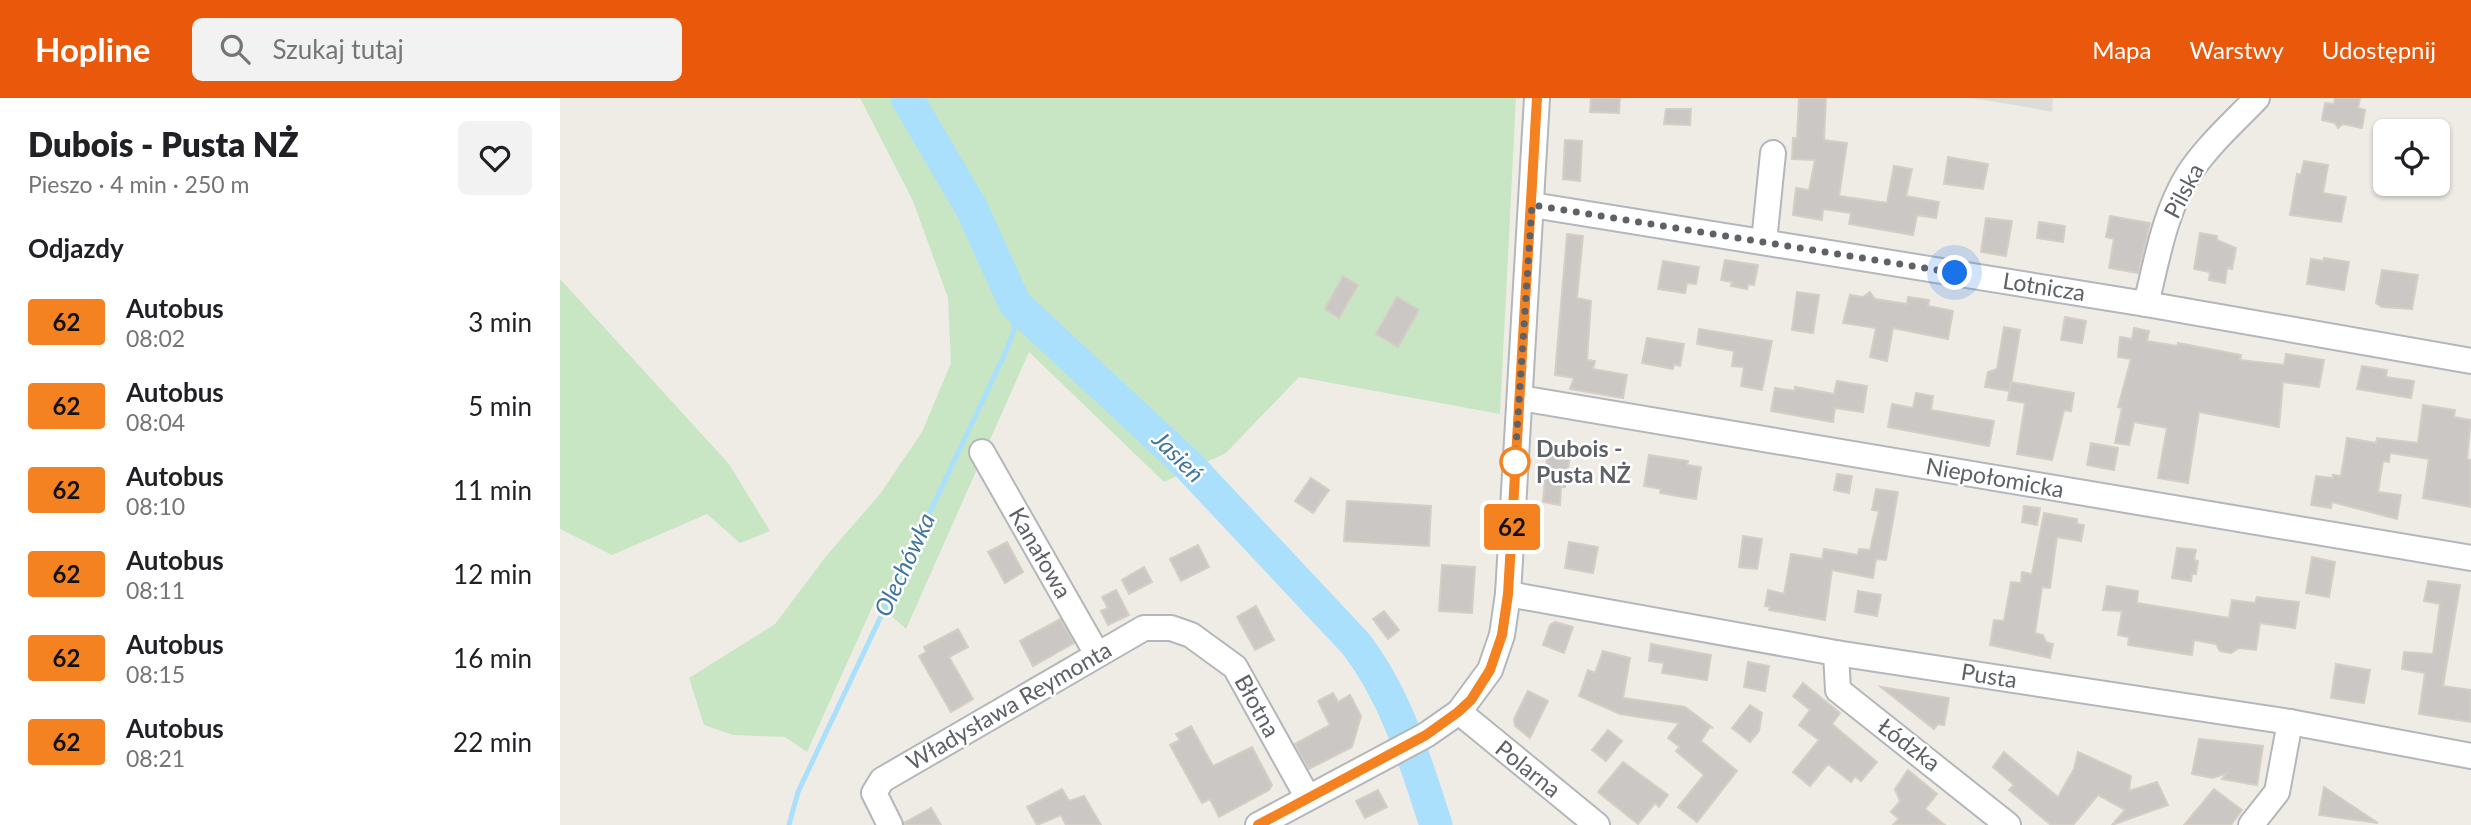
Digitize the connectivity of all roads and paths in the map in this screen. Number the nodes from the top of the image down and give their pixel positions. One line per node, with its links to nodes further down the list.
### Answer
1 (1537, 98): 4 (street)
2 (2257, 98): 6 (street, Pilska)
3 (1773, 153): 5 (street)
4 (1532, 205): 5 (street, Lotnicza); 8 (street)
5 (1764, 242): 6 (street, Lotnicza)
6 (2146, 304): 7 (street, Lotnicza)
7 (2471, 361)
8 (1520, 398): 10 (street, Niepołomicka); 11 (street)
9 (982, 452): 14 (street, Kanałowa)
10 (2471, 558)
11 (1508, 594): 13 (street, Pusta); 15 (street)
12 (1144, 628): 14 (street, Władysława Reymonta); 18 (street, Błotna)
13 (1836, 653): 16 (street, Pusta); 22 (street, Łódzka)
14 (1097, 654): 19 (street, Władysława Reymonta)
15 (1458, 712): 18 (street); 21 (street, Polarna)
16 (2290, 722): 17 (street, Pusta); 23 (street)
17 (2471, 755)
18 (1308, 798): 20 (street)
19 (890, 825)
20 (1258, 825)
21 (1597, 825)
22 (2008, 825)
23 (2251, 825)

